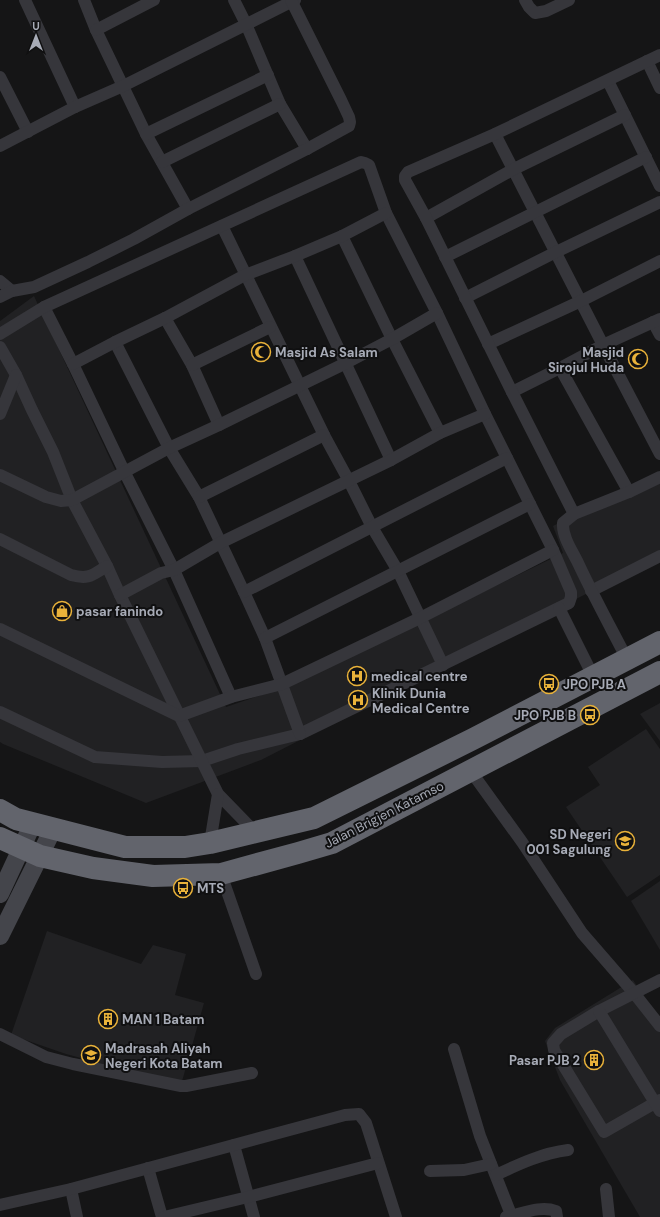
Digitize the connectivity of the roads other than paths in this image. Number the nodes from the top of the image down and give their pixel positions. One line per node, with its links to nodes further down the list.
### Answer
1 (25, 0): 18 (street)
2 (84, 0): 9 (street)
3 (154, 0): 9 (street)
4 (234, 0): 8 (street)
5 (292, 0): 8 (street); 24 (street)
6 (525, 0): 7 (street)
7 (569, 0)
8 (246, 24): 12 (street); 15 (street)
9 (96, 30): 15 (street)
10 (660, 55): 11 (street)
11 (647, 61): 14 (street); 16 (street)
12 (268, 75): 17 (street); 21 (street)
13 (0, 77): 20 (street)
14 (608, 80): 19 (street); 22 (street)
15 (123, 86): 18 (street); 21 (street)
16 (660, 88)
17 (280, 104): 24 (street); 26 (street)
18 (75, 107): 20 (street)
19 (625, 115): 25 (street); 27 (street)
20 (28, 132): 23 (street)
21 (146, 134): 26 (street)
22 (495, 134): 27 (street); 33 (street)
23 (0, 146)
24 (307, 149): 30 (street)
25 (646, 157): 28 (street); 31 (street)
26 (162, 162): 30 (street)
27 (514, 169): 31 (street); 33 (street)
28 (660, 186)
29 (660, 202): 36 (street)
30 (188, 208): 42 (street)
31 (536, 212): 36 (street); 38 (street)
32 (386, 213): 34 (street); 35 (street); 47 (street)
33 (426, 218): 38 (street)
34 (222, 226): 40 (street); 46 (street)
35 (342, 236): 37 (street); 53 (street)
36 (556, 252): 44 (street); 45 (street)
37 (296, 256): 40 (street); 58 (street)
38 (445, 257): 44 (street)
39 (660, 261): 45 (street)
40 (245, 275): 48 (street); 50 (street)
41 (0, 280): 42 (street)
42 (12, 291): 43 (street)
43 (0, 297)
44 (465, 298): 55 (street)
45 (581, 301): 55 (street); 56 (street)
46 (44, 307): 51 (street); 59 (street)
47 (436, 313): 53 (street); 66 (street)
48 (164, 318): 54 (street); 60 (street)
49 (656, 320): 52 (street); 56 (street)
50 (270, 327): 60 (street); 63 (street)
51 (0, 334)
52 (660, 335)
53 (392, 339): 58 (street); 68 (street)
54 (115, 342): 59 (street); 70 (street)
55 (488, 344): 64 (street)
56 (602, 345): 61 (street); 71 (street)
57 (0, 347): 62 (street)
58 (346, 363): 63 (street); 73 (street)
59 (73, 364): 74 (street)
60 (192, 365): 67 (street)
61 (560, 368): 64 (street); 78 (street)
62 (16, 375): 65 (street); 80 (street)
63 (299, 386): 67 (street); 69 (street)
64 (512, 392): 82 (street)
65 (0, 414)
66 (485, 414): 68 (street); 72 (street)
67 (219, 426): 70 (street)
68 (440, 433): 73 (street)
69 (324, 435): 77 (street); 79 (street)
70 (169, 448): 74 (street); 79 (street)
71 (660, 454)
72 (507, 458): 81 (street); 83 (street)
73 (391, 460): 77 (street)
74 (125, 473): 80 (street); 89 (street)
75 (0, 475): 80 (street)
76 (660, 477): 78 (street)
77 (350, 481): 83 (street); 85 (street)
78 (629, 492): 82 (street)
79 (199, 497): 85 (street)
80 (72, 500): 88 (street)
81 (530, 504): 86 (street); 90 (street)
82 (574, 514): 91 (street)
83 (372, 527): 90 (street); 92 (street)
84 (0, 539): 88 (street)
85 (220, 543): 89 (street); 92 (street)
86 (553, 550): 94 (street); 95 (street)
87 (660, 556): 91 (street)
88 (107, 566): 93 (street)
89 (174, 570): 93 (street); 104 (street)
90 (398, 571): 95 (street); 97 (street)
91 (592, 591): 99 (street)
92 (244, 592): 97 (street)
93 (120, 595): 106 (street)
94 (559, 608): 100 (street); 102 (street)
95 (420, 618): 100 (street); 103 (street)
96 (0, 629): 106 (street)
97 (265, 638): 103 (street)
98 (660, 642): 99 (highway, Jalan Brigjen Katamso)
99 (627, 659): 102 (highway, Jalan Brigjen Katamso)
100 (443, 664): 107 (street)
101 (660, 672): 109 (highway, Jalan Brigjen Katamso)
102 (593, 676): 113 (highway, Jalan Brigjen Katamso)
103 (282, 684): 104 (street); 107 (street)
104 (231, 697): 106 (street)
105 (0, 712): 108 (street)
106 (179, 716): 108 (street)
107 (300, 734): 108 (street)
108 (202, 761): 110 (street)
109 (470, 770): 117 (highway, Jalan Brigjen Katamso); 122 (street)
110 (218, 794): 113 (street); 115 (street)
111 (0, 810): 112 (highway, Jalan Brigjen Katamso)
112 (43, 826): 115 (highway, Jalan Brigjen Katamso); 116 (street)
113 (255, 832): 115 (highway, Jalan Brigjen Katamso)
114 (0, 838): 116 (highway, Jalan Brigjen Katamso)
115 (210, 843)
116 (31, 852): 117 (highway, Jalan Brigjen Katamso); 118 (street); 119 (street)
117 (221, 874): 120 (street)
118 (0, 894)
119 (0, 936)
120 (256, 974)
121 (660, 980): 122 (street)
122 (634, 993): 123 (street); 124 (street)
123 (599, 1011): 128 (street); 128 (street)
124 (660, 1026)
125 (0, 1034): 127 (street)
126 (454, 1049): 133 (street)
127 (252, 1073)
128 (658, 1105)
129 (234, 1145): 131 (street); 132 (street); 137 (street)
130 (568, 1150): 133 (street)
131 (378, 1163): 137 (street); 142 (street)
132 (148, 1168): 135 (street); 140 (street)
133 (494, 1169): 134 (street); 143 (street)
134 (430, 1171)
135 (71, 1189): 138 (street); 139 (street)
136 (606, 1189): 145 (street)
137 (248, 1197): 140 (street); 141 (street)
138 (0, 1205)
139 (77, 1217)
140 (163, 1217)
141 (254, 1217)
142 (396, 1217)
143 (510, 1217): 144 (street)
144 (557, 1217)
145 (609, 1217)

